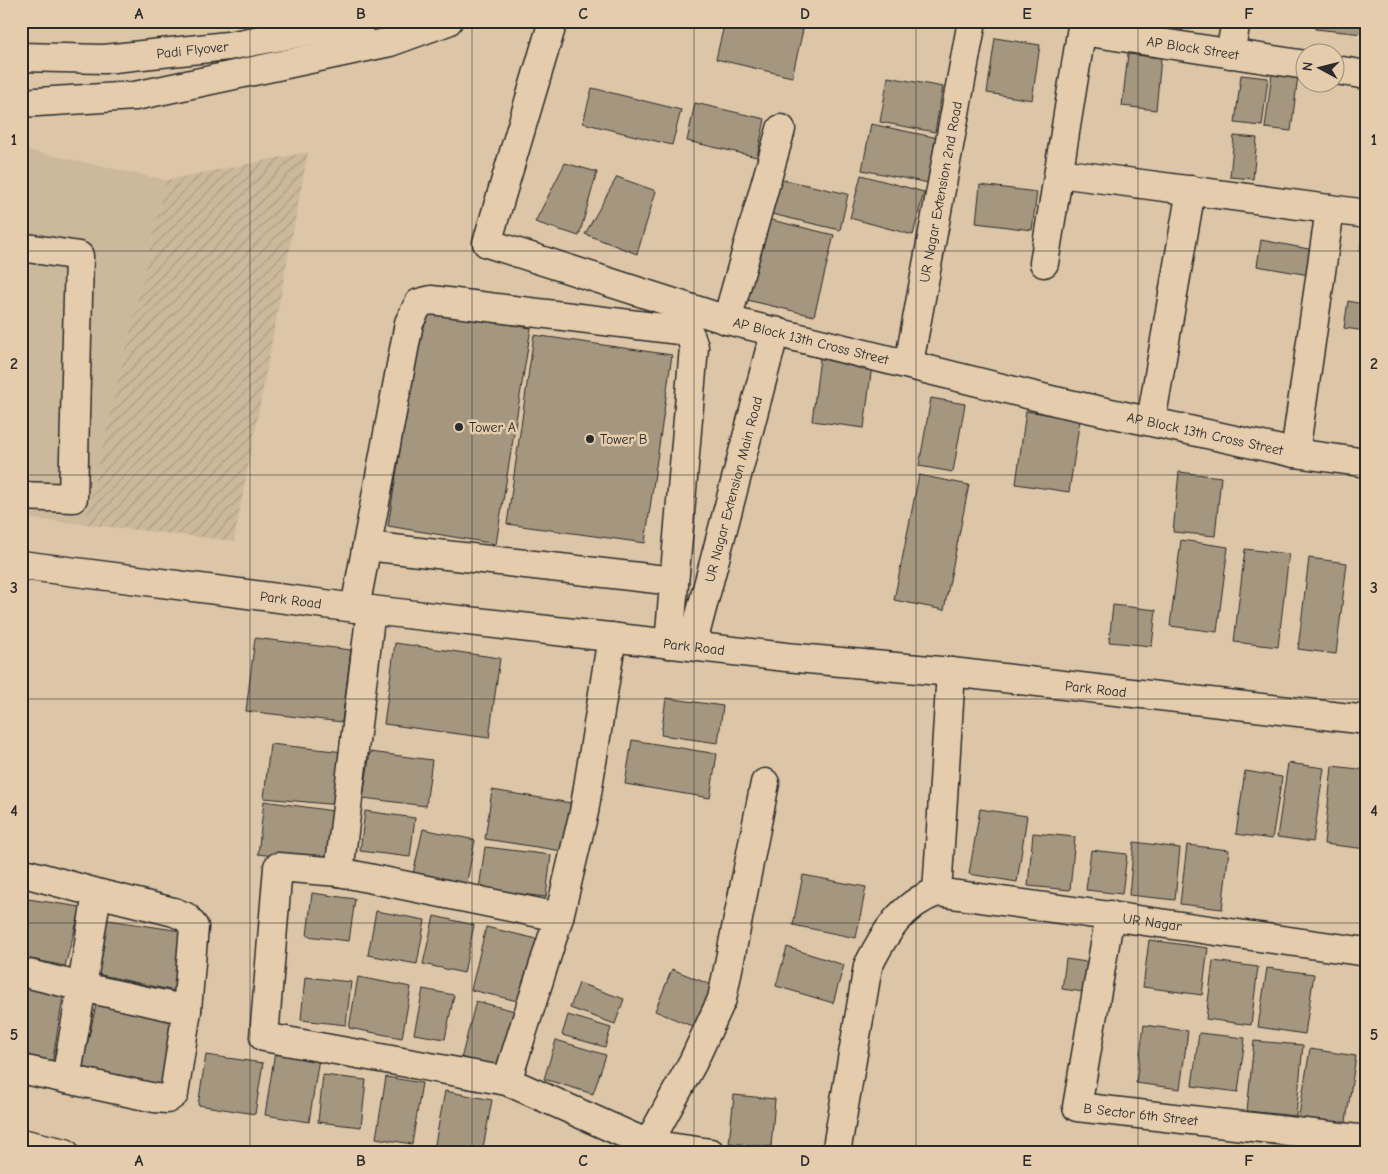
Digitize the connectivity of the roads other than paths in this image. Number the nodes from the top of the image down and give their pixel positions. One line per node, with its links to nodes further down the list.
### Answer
1 (363, 21): 8 (street, Padi Flyover)
2 (448, 21): 12 (street)
3 (553, 21): 20 (street, AP Block 13th Cross Street)
4 (972, 21): 22 (street, UR Nagar Extension 2nd Road)
5 (1236, 21): 7 (street)
6 (1082, 26): 7 (street, AP Block Street); 14 (street)
7 (1230, 54): 9 (street, AP Block Street)
8 (21, 57)
9 (1296, 64)
10 (1346, 71): 11 (street)
11 (1366, 72)
12 (21, 103)
13 (781, 129): 20 (street)
14 (1059, 173): 15 (street); 19 (street)
15 (1191, 190): 16 (street); 23 (street)
16 (1330, 209): 17 (street); 24 (street)
17 (1367, 214)
18 (21, 247): 26 (street)
19 (1044, 263)
20 (727, 320): 21 (street, AP Block 13th Cross Street)
21 (775, 331): 22 (street, AP Block 13th Cross Street); 32 (street, UR Nagar Extension Main Road)
22 (908, 363): 23 (street, AP Block 13th Cross Street)
23 (1151, 421): 24 (street, AP Block 13th Cross Street)
24 (1295, 453): 25 (street, AP Block 13th Cross Street)
25 (1367, 463)
26 (21, 496)
27 (367, 546): 29 (street); 29 (street); 30 (street)
28 (21, 565): 30 (street, Park Road)
29 (674, 581): 32 (street)
30 (363, 609): 31 (street, Park Road); 37 (street)
31 (612, 637): 32 (street, Park Road); 41 (street)
32 (680, 645): 33 (street, Park Road)
33 (951, 672): 34 (street, Park Road); 38 (street)
34 (1367, 720)
35 (764, 782): 51 (street)
36 (21, 872): 39 (street)
37 (339, 872): 41 (street); 48 (street)
38 (938, 892): 40 (street, UR Nagar); 54 (street)
39 (97, 893): 44 (street); 45 (street)
40 (1110, 915): 42 (street, UR Nagar); 49 (street, B Sector 6th Street)
41 (559, 916): 48 (street)
42 (1367, 952)
43 (21, 972): 44 (street)
44 (82, 987): 45 (street); 47 (street)
45 (187, 1010): 47 (street)
46 (21, 1069): 47 (street)
47 (66, 1078)
48 (507, 1081): 51 (street)
49 (1367, 1140)
50 (21, 1142): 52 (street)
51 (648, 1148): 53 (street)
52 (66, 1153)
53 (711, 1153)
54 (836, 1153)

